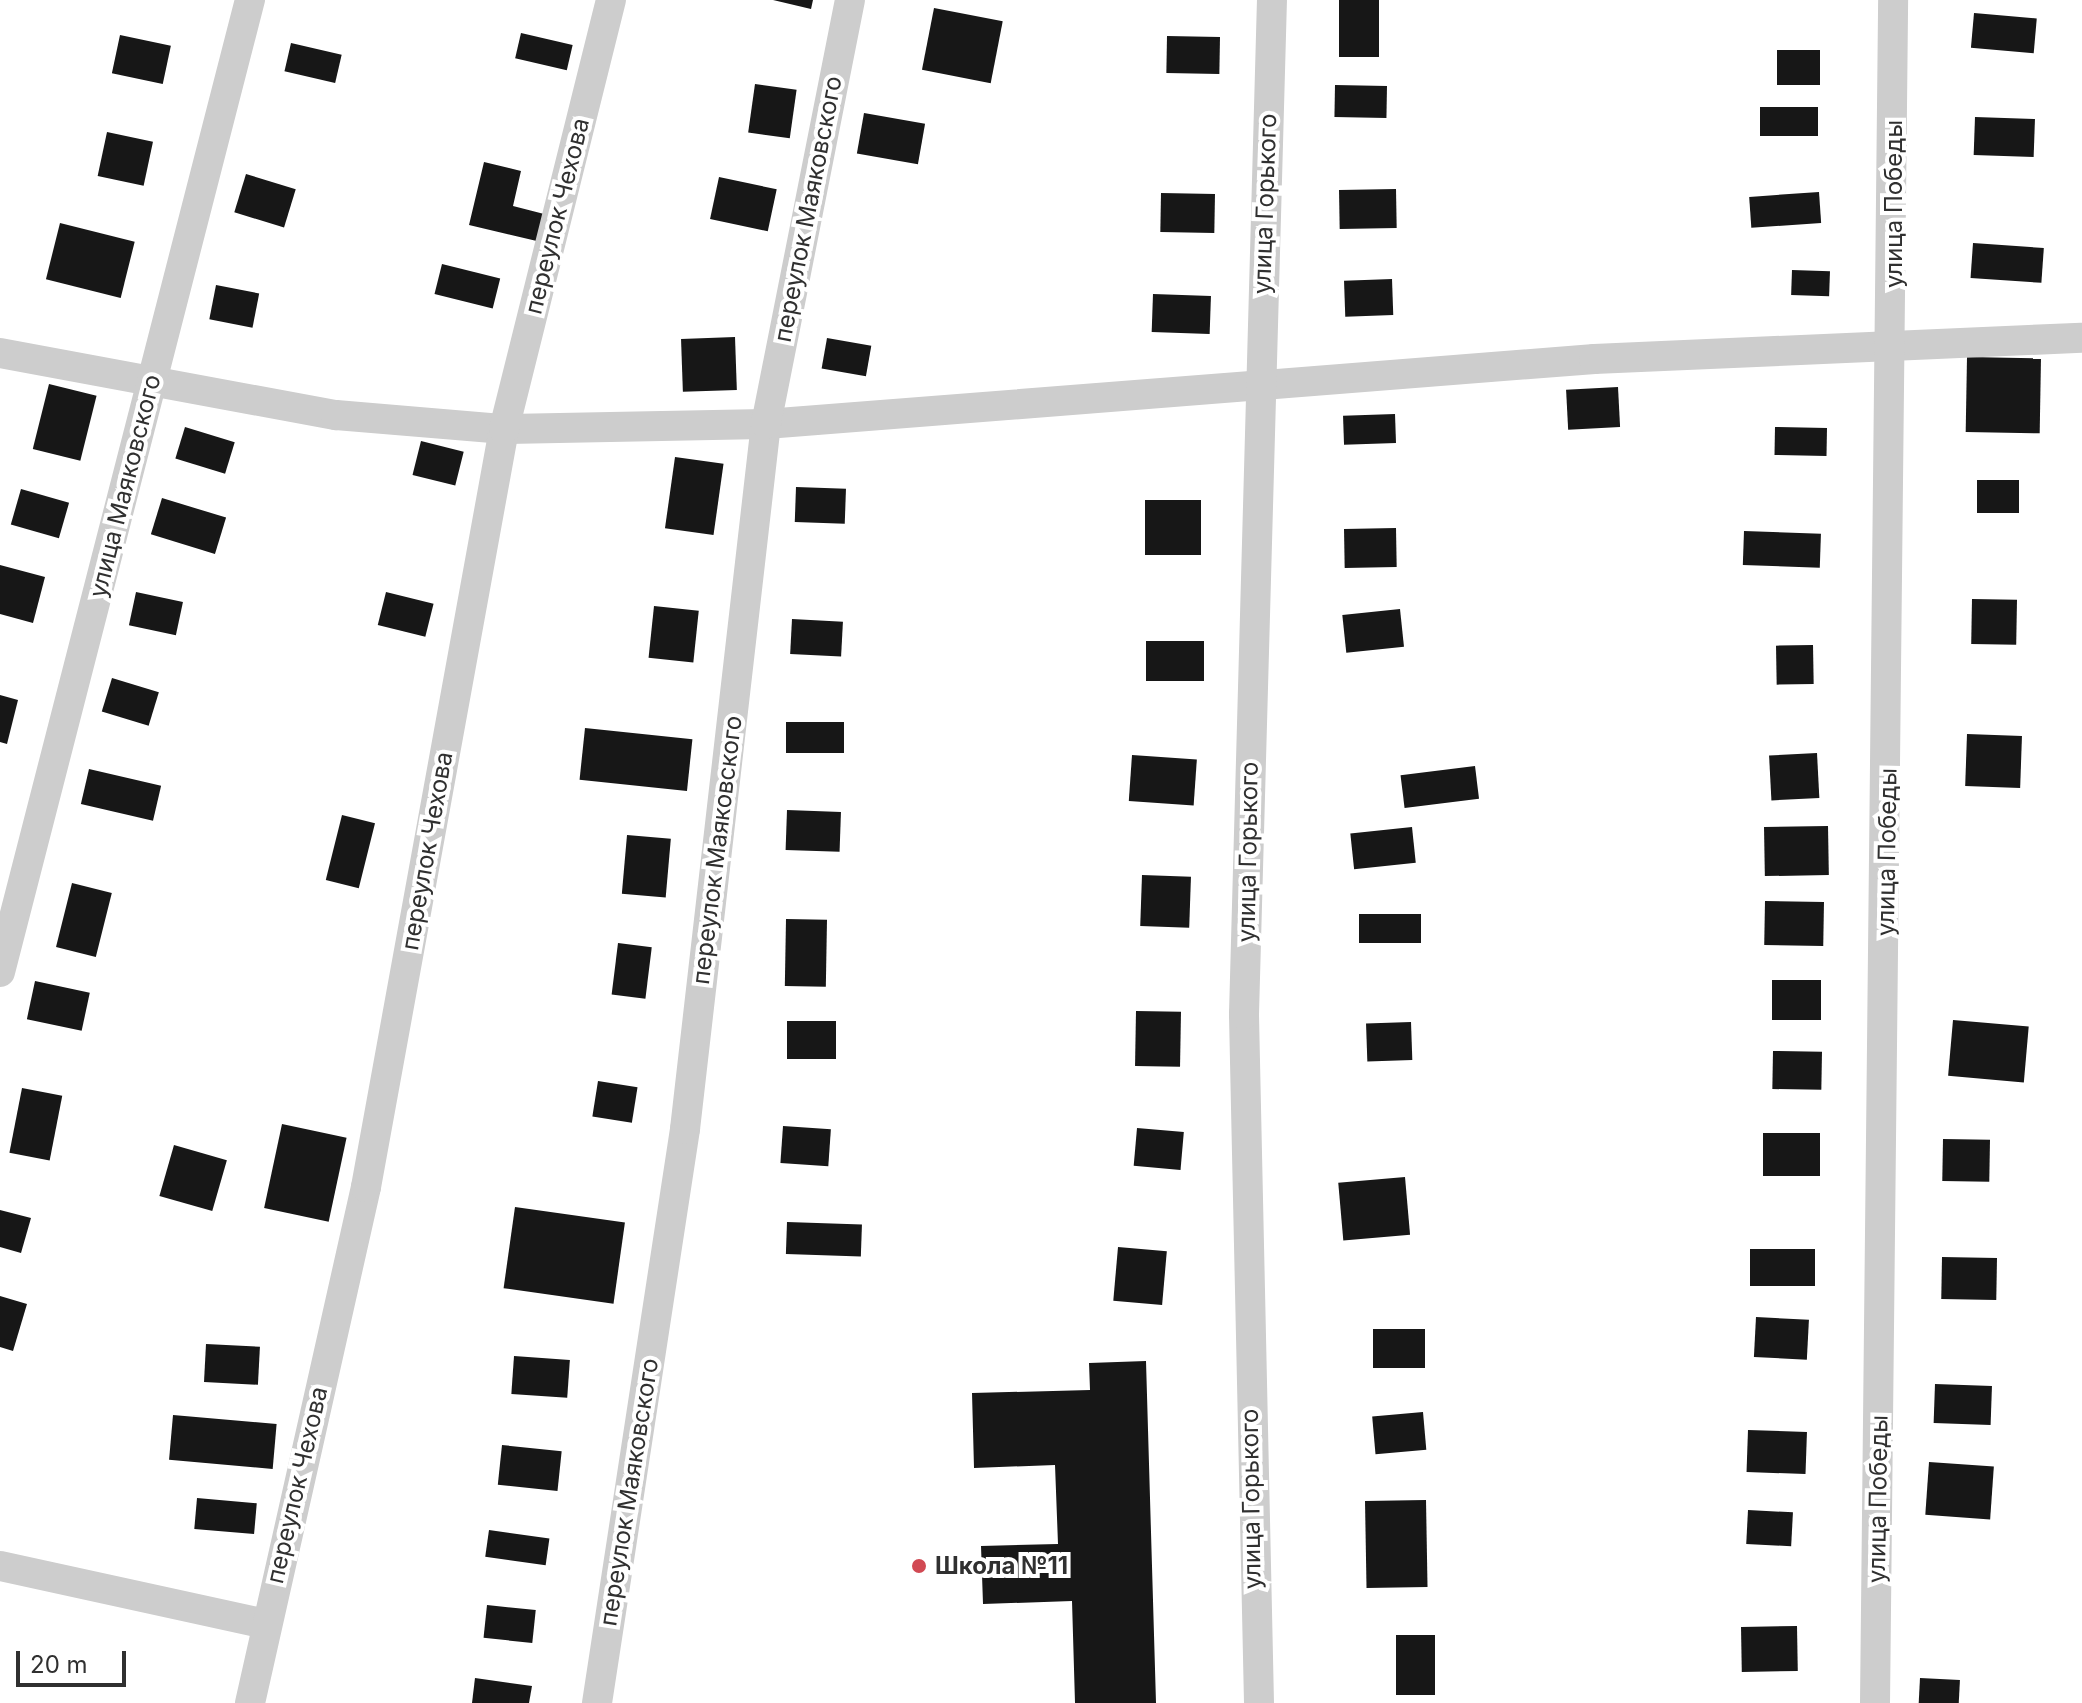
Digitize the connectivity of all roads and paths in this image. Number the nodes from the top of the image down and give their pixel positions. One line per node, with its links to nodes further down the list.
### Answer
1 (250, 0): 9 (street, улица Маяковского)
2 (611, 0): 12 (street, переулок Чехова)
3 (850, 0): 11 (street, переулок Маяковского)
4 (1272, 0): 10 (street, улица Горького)
5 (1893, 0): 7 (street, улица Победы)
6 (2082, 338): 7 (street)
7 (1894, 347): 10 (street); 19 (street, улица Победы)
8 (0, 353): 9 (street)
9 (151, 383): 12 (street); 13 (street, улица Маяковского)
10 (1259, 390): 11 (street); 18 (street, улица Горького)
11 (766, 424): 12 (street); 17 (street, переулок Маяковского)
12 (504, 429): 15 (street, переулок Чехова)
13 (0, 972)
14 (0, 1566): 15 (street)
15 (265, 1624): 16 (street, переулок Чехова)
16 (250, 1703)
17 (597, 1703)
18 (1259, 1703)
19 (1875, 1703)

